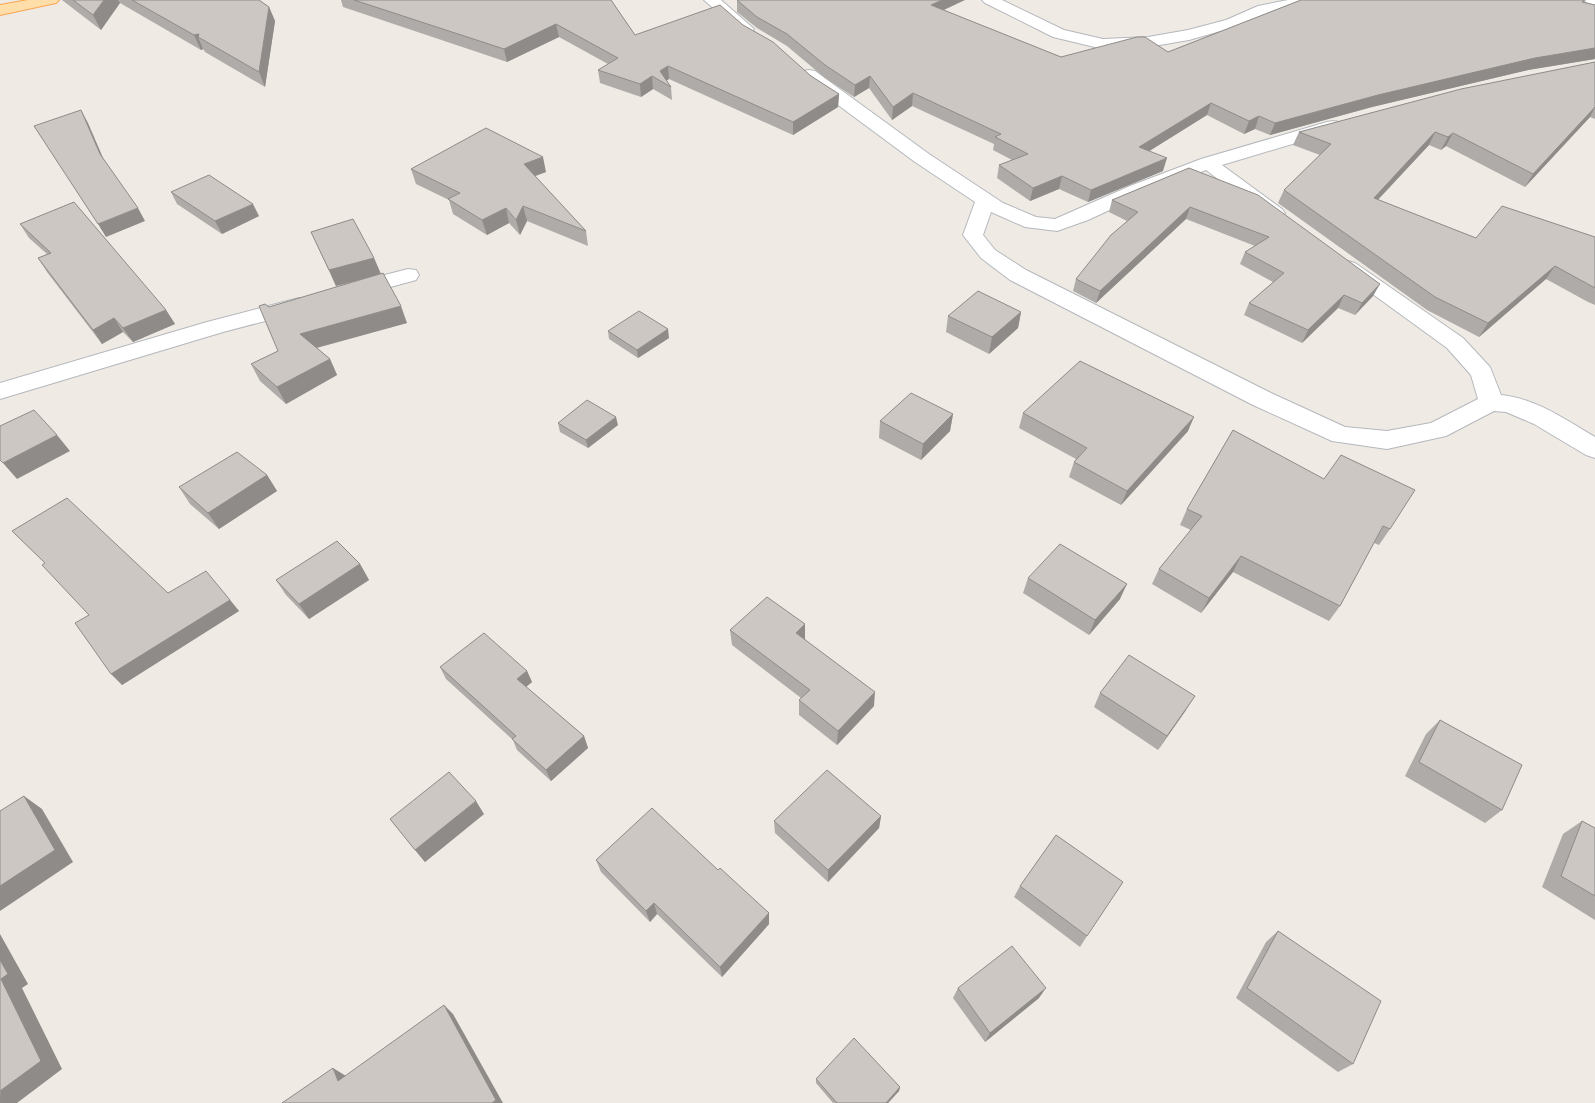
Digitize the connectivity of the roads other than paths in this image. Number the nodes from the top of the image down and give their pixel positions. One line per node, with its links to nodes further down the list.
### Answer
1 (49, 0): 7 (main road)
2 (712, 0): 8 (street)
3 (990, 0): 4 (street)
4 (1310, 0)
5 (1578, 0): 6 (street)
6 (1595, 4)
7 (0, 10)
8 (758, 37)
9 (799, 67): 12 (street)
10 (1350, 121): 11 (street)
11 (1208, 163): 12 (street); 13 (street)
12 (985, 200): 17 (street)
13 (1293, 226)
14 (1331, 254): 17 (street)
15 (408, 275): 16 (street)
16 (0, 391)
17 (1491, 402): 18 (street)
18 (1595, 449)

